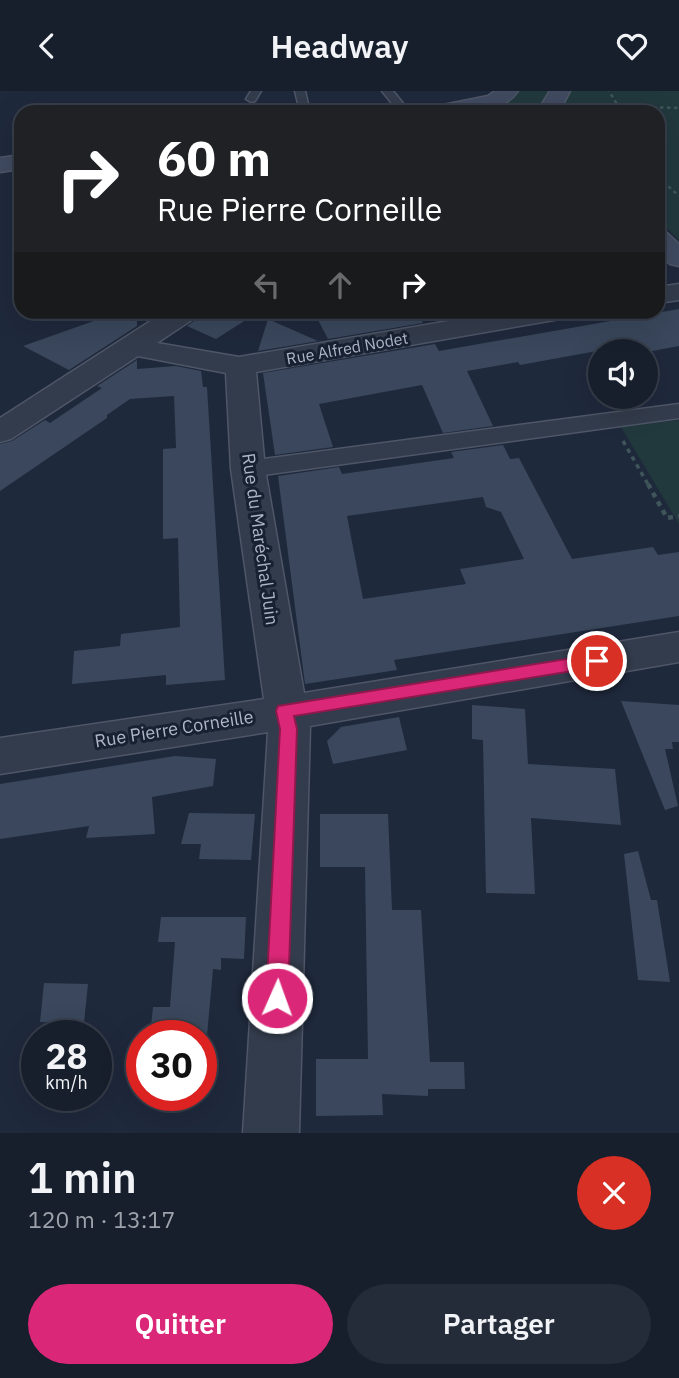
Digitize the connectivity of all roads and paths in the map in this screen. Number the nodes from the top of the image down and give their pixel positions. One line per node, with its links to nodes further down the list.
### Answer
1 (387, 91): 3 (lane)
2 (500, 101): 4 (main road)
3 (399, 105)
4 (479, 105)
5 (665, 183): 6 (path)
6 (679, 195)
7 (665, 245): 8 (main road)
8 (679, 258)
9 (174, 319): 11 (street)
10 (513, 319): 12 (street, Rue Alfred Nodet)
11 (136, 344): 12 (street, Rue Alfred Nodet); 15 (street)
12 (239, 366): 16 (street, Rue du Maréchal Juin)
13 (679, 411): 14 (street)
14 (610, 420): 16 (street); 17 (path)
15 (0, 432)
16 (248, 469): 19 (street, Rue du Maréchal Juin)
17 (679, 516)
18 (679, 647): 19 (street, Rue Pierre Corneille)
19 (284, 711): 20 (street, Rue Pierre Corneille); 21 (street, Rue du Maréchal Juin)
20 (0, 756)
21 (271, 1133)

